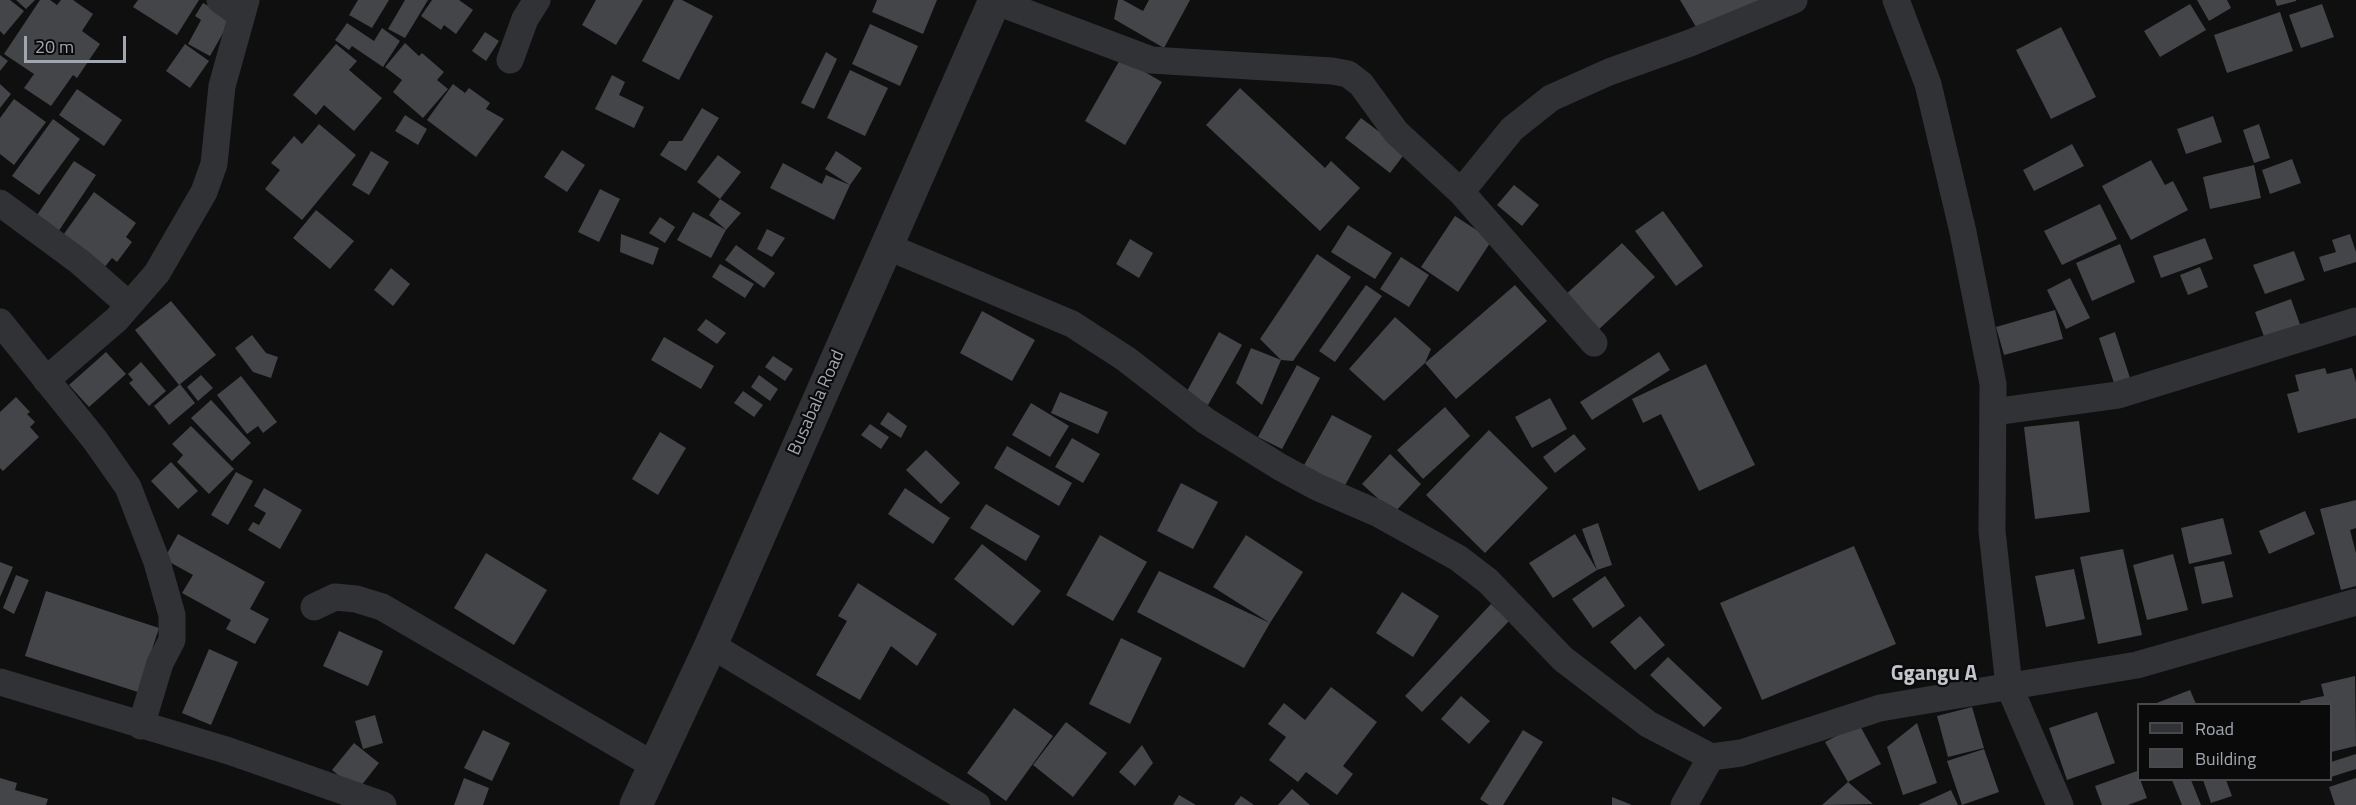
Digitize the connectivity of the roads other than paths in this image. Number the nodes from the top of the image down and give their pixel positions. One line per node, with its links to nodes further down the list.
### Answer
1 (537, 0): 6 (street)
2 (995, 0): 7 (street); 9 (street, Busabala Road)
3 (1794, 0): 7 (street)
4 (1896, 0): 15 (street)
5 (236, 5): 10 (street)
6 (510, 60)
7 (1461, 192): 13 (street)
8 (0, 204): 10 (street)
9 (886, 246): 18 (street, Busabala Road); 22 (street)
10 (129, 305): 14 (street)
11 (2356, 321): 15 (street)
12 (0, 322): 14 (street)
13 (1594, 343)
14 (46, 380): 21 (street)
15 (1993, 412): 20 (street)
16 (2356, 602): 20 (street)
17 (314, 607): 23 (street)
18 (711, 645): 23 (street, Busabala Road); 26 (street)
19 (0, 682): 21 (street)
20 (2009, 686): 22 (street); 28 (street)
21 (141, 726): 24 (street)
22 (1711, 757): 27 (street)
23 (655, 766): 25 (street, Busabala Road)
24 (382, 805)
25 (636, 805)
26 (976, 805)
27 (1684, 805)
28 (2060, 805)

